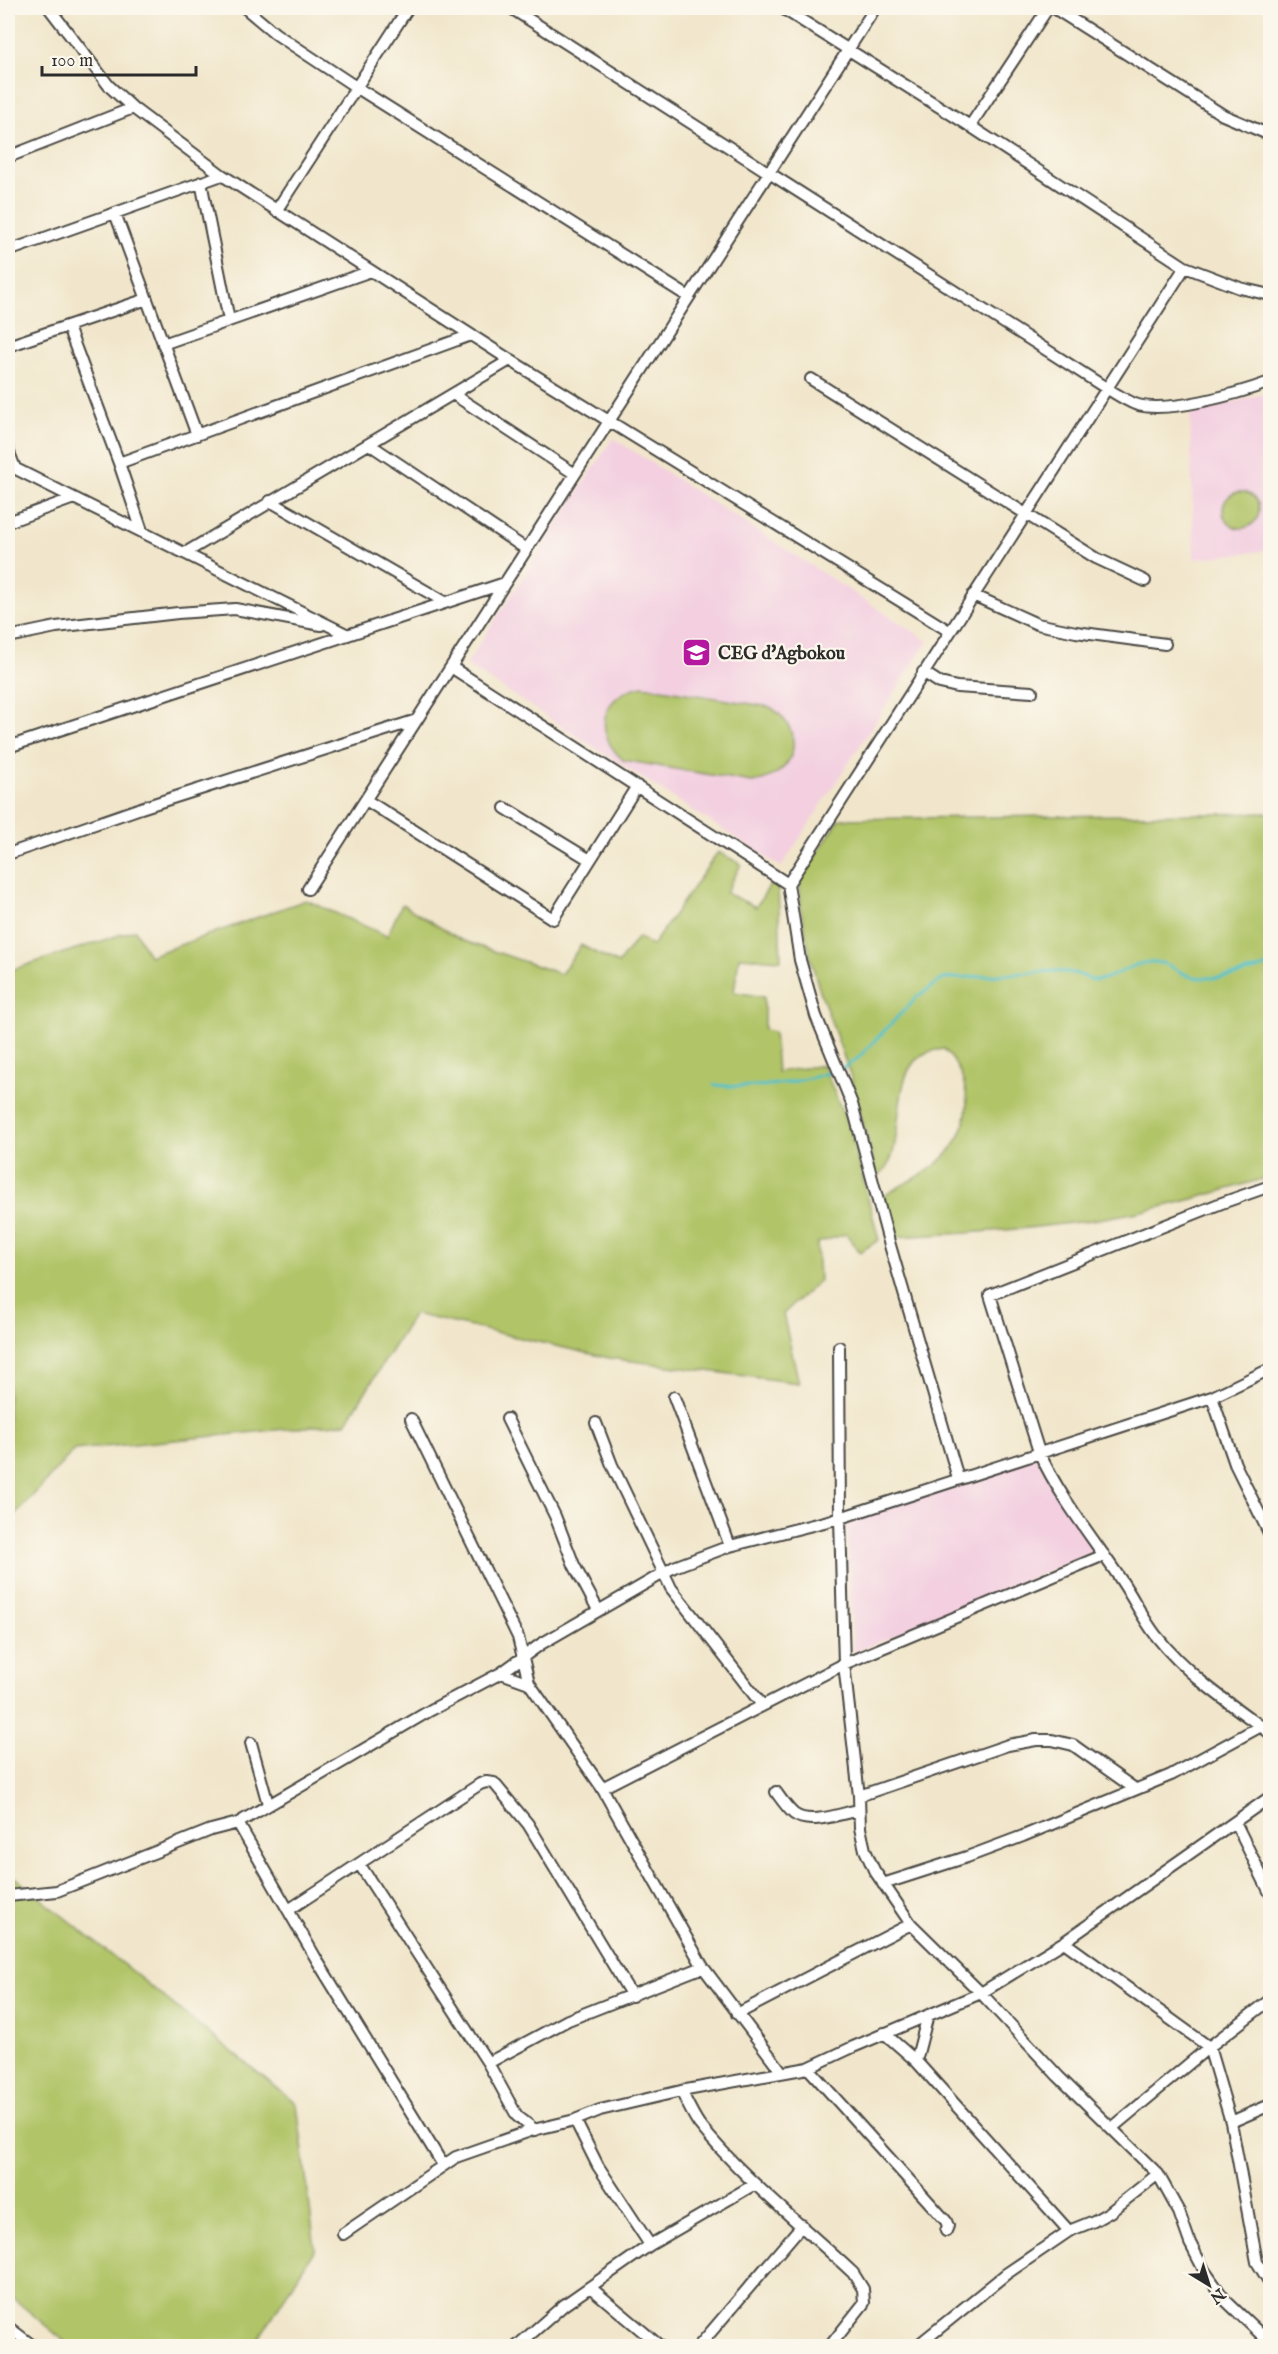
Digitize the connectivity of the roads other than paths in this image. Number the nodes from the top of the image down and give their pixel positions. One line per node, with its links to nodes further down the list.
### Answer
1 (50, 8): 11 (street)
2 (245, 8): 10 (street)
3 (408, 8): 10 (street)
4 (511, 8): 15 (street)
5 (782, 8): 9 (street)
6 (875, 8): 9 (street)
7 (1048, 8): 12 (street)
8 (1054, 8): 13 (street)
9 (847, 50): 12 (street); 15 (street)
10 (356, 87): 18 (street); 24 (street)
11 (133, 108): 14 (street); 16 (street)
12 (970, 126): 21 (street)
13 (1270, 135)
14 (8, 157)
15 (769, 172): 24 (street); 34 (street)
16 (222, 175): 17 (street); 18 (street)
17 (201, 182): 19 (street); 26 (street)
18 (276, 211): 22 (street)
19 (115, 213): 20 (street); 25 (street)
20 (8, 251)
21 (1185, 267): 23 (street); 34 (street)
22 (371, 271): 26 (street); 28 (street)
23 (1270, 296)
24 (689, 297): 36 (street)
25 (147, 299): 27 (street); 29 (street)
26 (230, 320): 29 (street)
27 (68, 327): 30 (street); 40 (street)
28 (471, 335): 31 (street); 37 (street)
29 (163, 344): 37 (street)
30 (8, 346)
31 (510, 360): 35 (street); 36 (street)
32 (811, 379): 45 (street)
33 (1270, 382): 34 (street)
34 (1106, 388): 45 (street)
35 (453, 394): 38 (street); 42 (street)
36 (609, 420): 42 (street); 55 (street)
37 (196, 435): 40 (street)
38 (369, 444): 44 (street); 48 (street)
39 (8, 450): 41 (street)
40 (119, 463): 47 (street)
41 (11, 466): 43 (street)
42 (575, 474): 48 (street)
43 (75, 498): 46 (street); 47 (street)
44 (270, 501): 49 (street); 53 (street)
45 (1025, 513): 50 (street); 52 (street)
46 (8, 522)
47 (141, 531): 49 (street)
48 (526, 549): 51 (street)
49 (185, 553): 54 (street)
50 (1145, 581)
51 (505, 583): 53 (street); 59 (street)
52 (973, 595): 55 (street); 58 (street)
53 (445, 602): 56 (street)
54 (336, 628): 56 (street); 57 (street)
55 (949, 631): 60 (street)
56 (348, 634): 63 (street)
57 (8, 637)
58 (1166, 644)
59 (451, 667): 62 (street); 64 (street)
60 (923, 672): 61 (street); 69 (street)
61 (1032, 692)
62 (417, 720): 65 (street); 67 (street)
63 (8, 747)
64 (637, 786): 68 (street); 69 (street)
65 (366, 800): 68 (street); 70 (street)
66 (505, 808): 68 (street)
67 (8, 854)
68 (590, 860)
69 (788, 884): 80 (street)
70 (308, 889)
71 (1270, 1186): 79 (street)
72 (839, 1347): 81 (street)
73 (1270, 1369): 75 (street)
74 (674, 1397): 83 (street)
75 (1212, 1397): 79 (street); 82 (street)
76 (411, 1419): 87 (street)
77 (507, 1419): 86 (street)
78 (596, 1423): 85 (street)
79 (1039, 1452): 80 (street); 84 (street)
80 (958, 1478): 81 (street)
81 (840, 1518): 83 (street); 90 (street)
82 (1270, 1535)
83 (730, 1546): 85 (street)
84 (1104, 1555): 90 (street); 94 (street)
85 (663, 1572): 86 (street); 93 (street)
86 (598, 1610): 88 (street)
87 (519, 1637): 88 (street); 89 (street)
88 (541, 1644): 89 (street)
89 (523, 1658): 91 (street); 92 (street)
90 (844, 1664): 93 (street); 100 (street)
91 (501, 1673): 92 (street); 102 (street)
92 (529, 1683): 97 (street)
93 (762, 1705): 97 (street)
94 (1261, 1726): 95 (street); 98 (street)
95 (1270, 1733)
96 (251, 1743): 102 (street)
97 (602, 1788): 113 (street)
98 (1135, 1789): 100 (street); 107 (street)
99 (776, 1792): 103 (street)
100 (859, 1796): 103 (street)
101 (1270, 1797): 104 (street)
102 (268, 1804): 105 (street)
103 (859, 1810): 107 (street)
104 (1235, 1822): 108 (street); 112 (street)
105 (238, 1823): 109 (street); 110 (street)
106 (360, 1864): 110 (street); 115 (street); 122 (street)
107 (883, 1884): 111 (street)
108 (1269, 1887)
109 (8, 1896)
110 (290, 1909): 133 (street)
111 (911, 1924): 114 (street); 117 (street)
112 (1064, 1942): 114 (street); 120 (street)
113 (703, 1967): 115 (street); 117 (street)
114 (981, 1993): 118 (street); 130 (street)
115 (632, 1995): 122 (street)
116 (1270, 2000): 120 (street)
117 (737, 2014): 124 (street)
118 (928, 2015): 119 (street); 121 (street)
119 (884, 2033): 121 (street); 123 (street)
120 (1209, 2047): 129 (street); 130 (street)
121 (916, 2061): 138 (street)
122 (488, 2063): 127 (street)
123 (808, 2068): 124 (street); 137 (street)
124 (782, 2072): 125 (street)
125 (681, 2091): 128 (street); 135 (street)
126 (1270, 2105): 129 (street)
127 (517, 2116): 131 (street); 132 (street)
128 (575, 2120): 131 (street); 140 (street)
129 (1231, 2122): 141 (street)
130 (1112, 2128): 134 (street)
131 (535, 2130): 132 (street)
132 (512, 2137): 133 (street)
133 (443, 2165): 139 (street)
134 (1158, 2174): 138 (street); 145 (street)
135 (755, 2184): 136 (street); 140 (street)
136 (802, 2225): 149 (street); 150 (street)
137 (946, 2230)
138 (1069, 2231): 144 (street)
139 (343, 2234)
140 (650, 2246): 142 (street)
141 (1270, 2283)
142 (590, 2287): 147 (street); 148 (street)
143 (8, 2327): 146 (street)
144 (932, 2342): 151 (street)
145 (1270, 2343)
146 (33, 2346)
147 (517, 2346)
148 (660, 2346)
149 (699, 2346)
150 (830, 2346)
151 (917, 2346)

